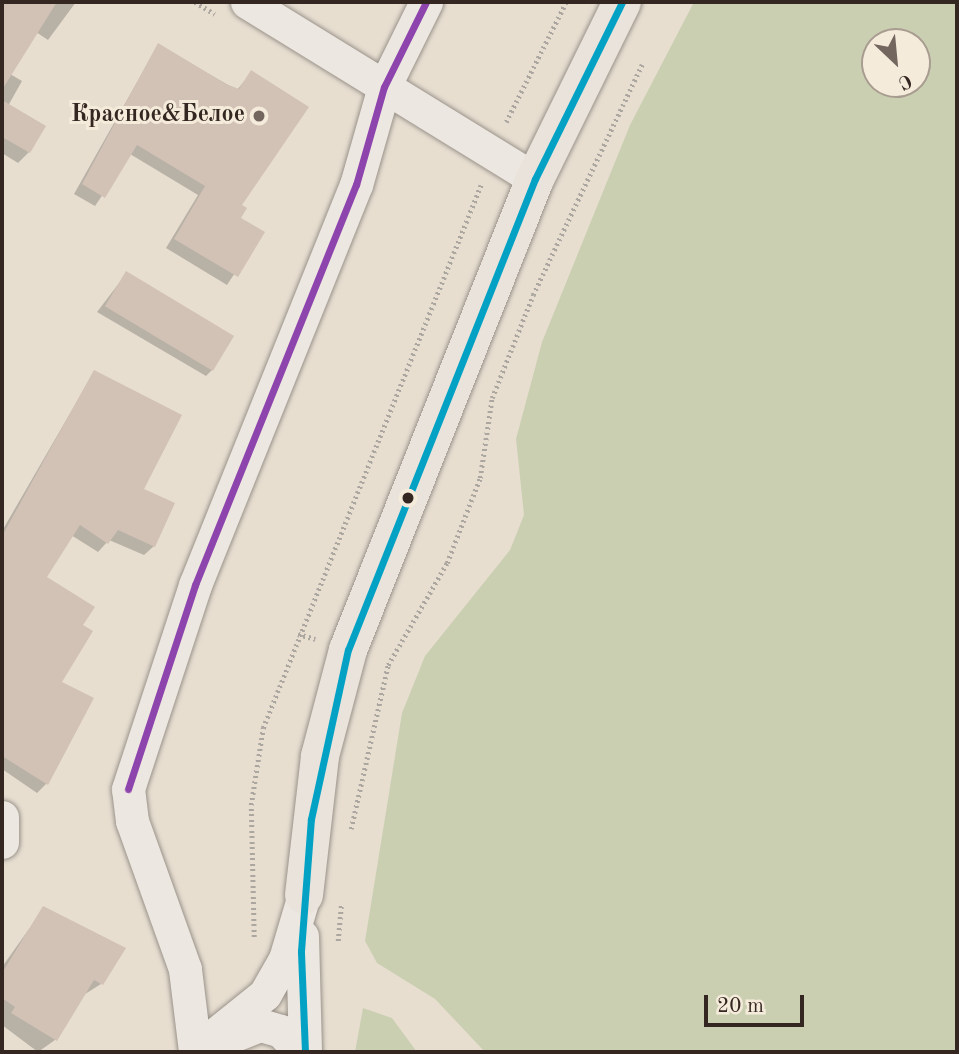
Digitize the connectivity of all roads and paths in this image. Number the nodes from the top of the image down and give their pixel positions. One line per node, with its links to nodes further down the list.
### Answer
1 (247, 2): 6 (street)
2 (426, 2): 6 (street)
3 (566, 2): 7 (path)
4 (622, 2): 8 (main road)
5 (642, 64): 10 (path)
6 (384, 87): 7 (street); 15 (street)
7 (484, 166): 8 (street)
8 (535, 179): 13 (main road)
9 (2, 817): 11 (street)
10 (349, 841)
11 (2, 842)
12 (342, 894): 14 (path)
13 (304, 895): 15 (street); 16 (street)
14 (338, 945)
15 (195, 1052): 16 (street)
16 (303, 1052)

